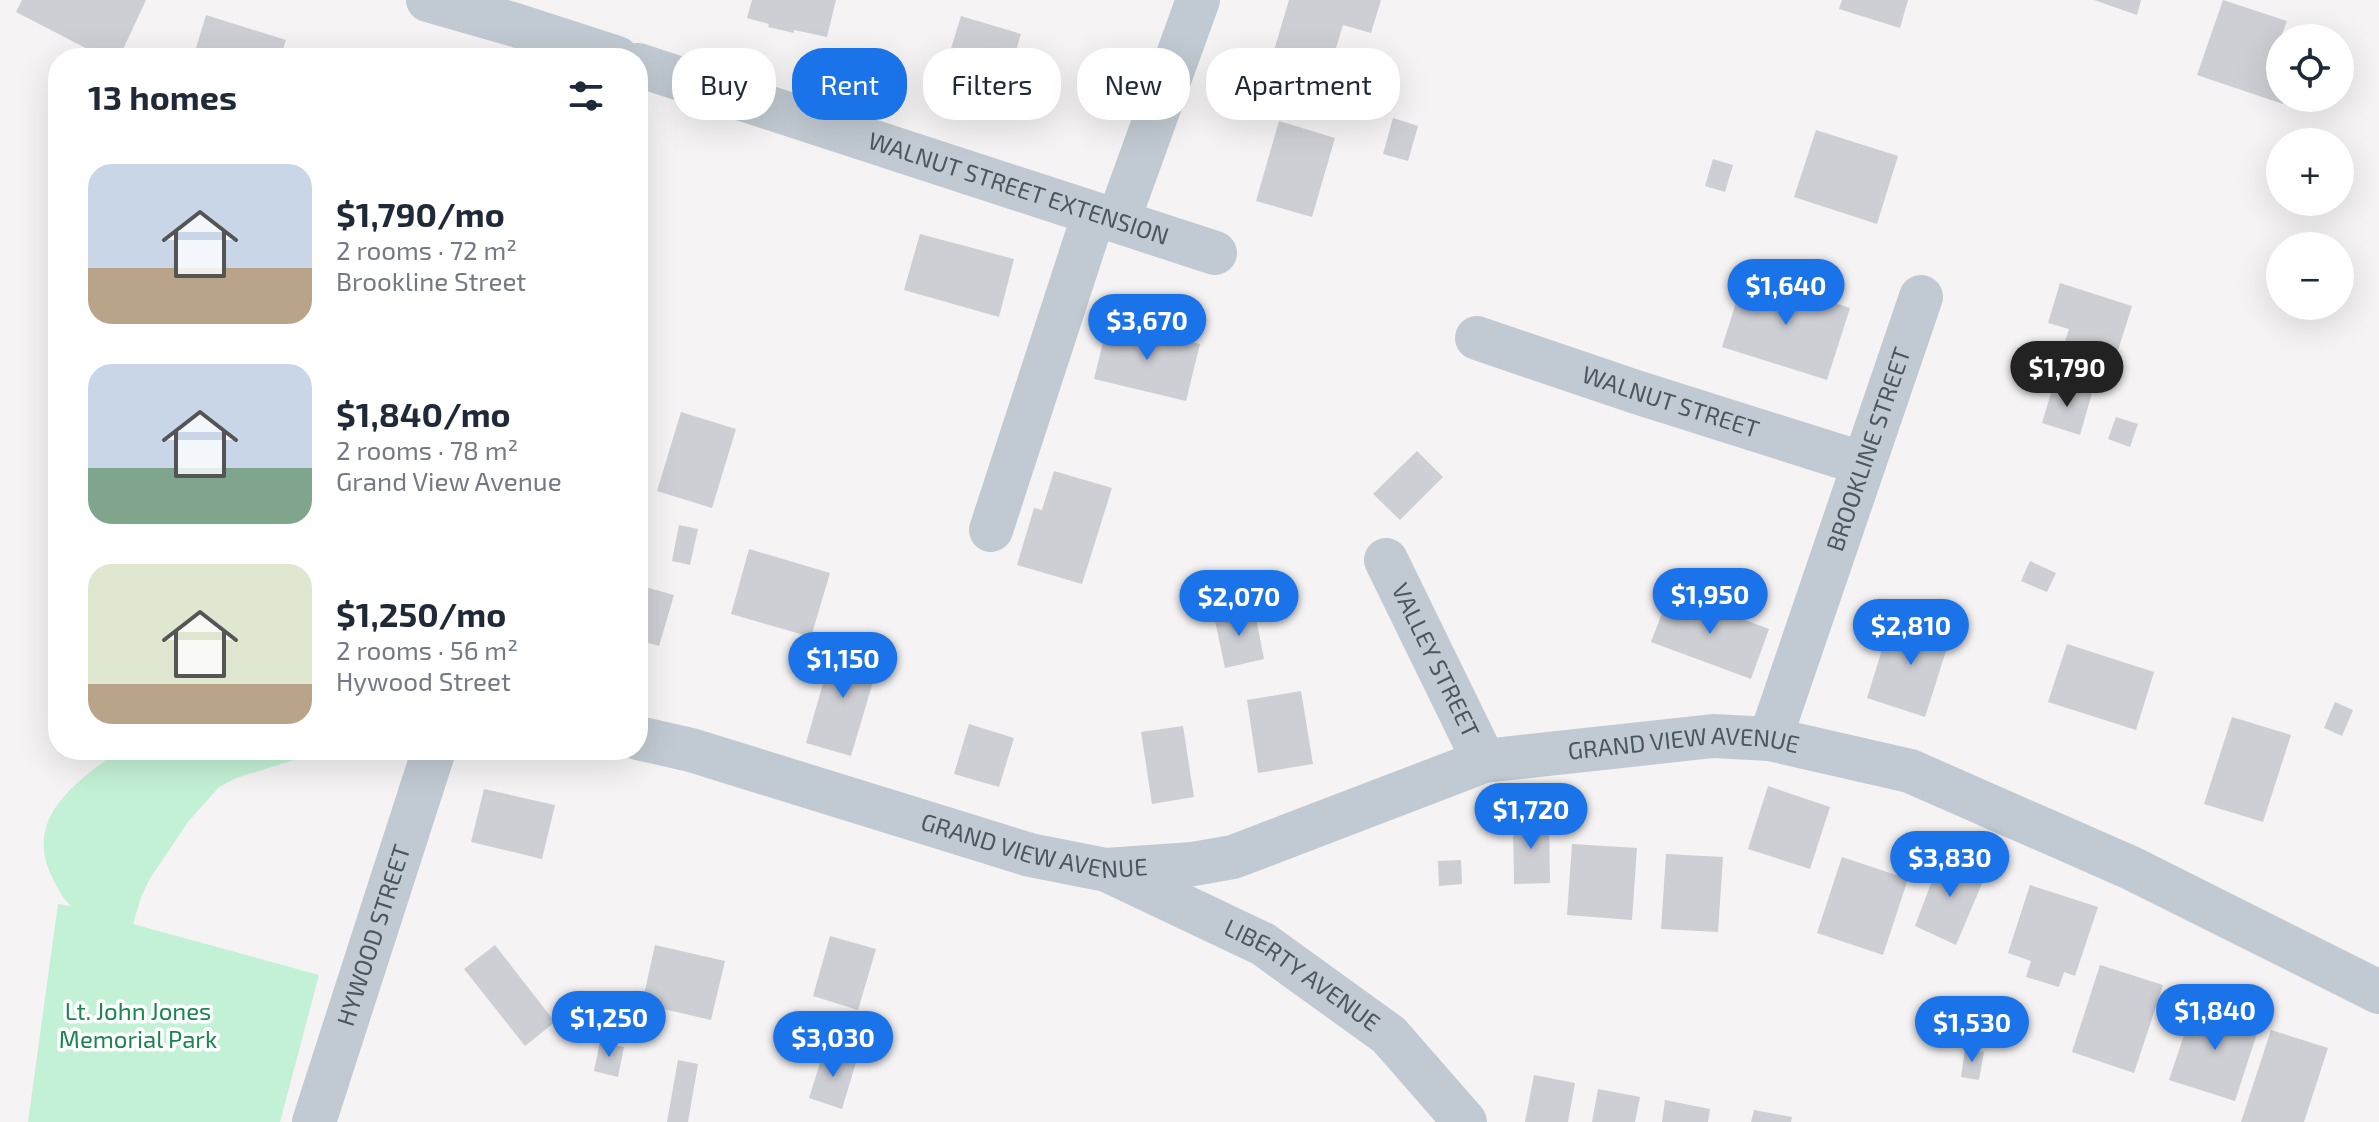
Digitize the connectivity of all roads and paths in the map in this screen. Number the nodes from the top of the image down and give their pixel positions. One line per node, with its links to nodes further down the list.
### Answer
1 (428, 0): 3 (street)
2 (1198, 0): 6 (street)
3 (516, 12): 4 (street)
4 (595, 48)
5 (648, 68): 6 (street, WALNUT STREET EXTENSION)
6 (1106, 218): 7 (street, WALNUT STREET EXTENSION); 11 (street)
7 (1215, 253)
8 (1921, 297): 10 (street, BROOKLINE STREET)
9 (1477, 338): 10 (street, WALNUT STREET)
10 (1864, 464): 13 (street, BROOKLINE STREET)
11 (991, 530)
12 (1386, 560): 16 (street, VALLEY STREET)
13 (1770, 739): 16 (street, GRAND VIEW AVENUE); 18 (street, GRAND VIEW AVENUE)
14 (648, 740): 17 (street, GRAND VIEW AVENUE)
15 (431, 760): 19 (street, HYWOOD STREET)
16 (1484, 761): 17 (street, GRAND VIEW AVENUE)
17 (1106, 870): 20 (street, LIBERTY AVENUE)
18 (2379, 992)
19 (314, 1122)
20 (1465, 1122)

